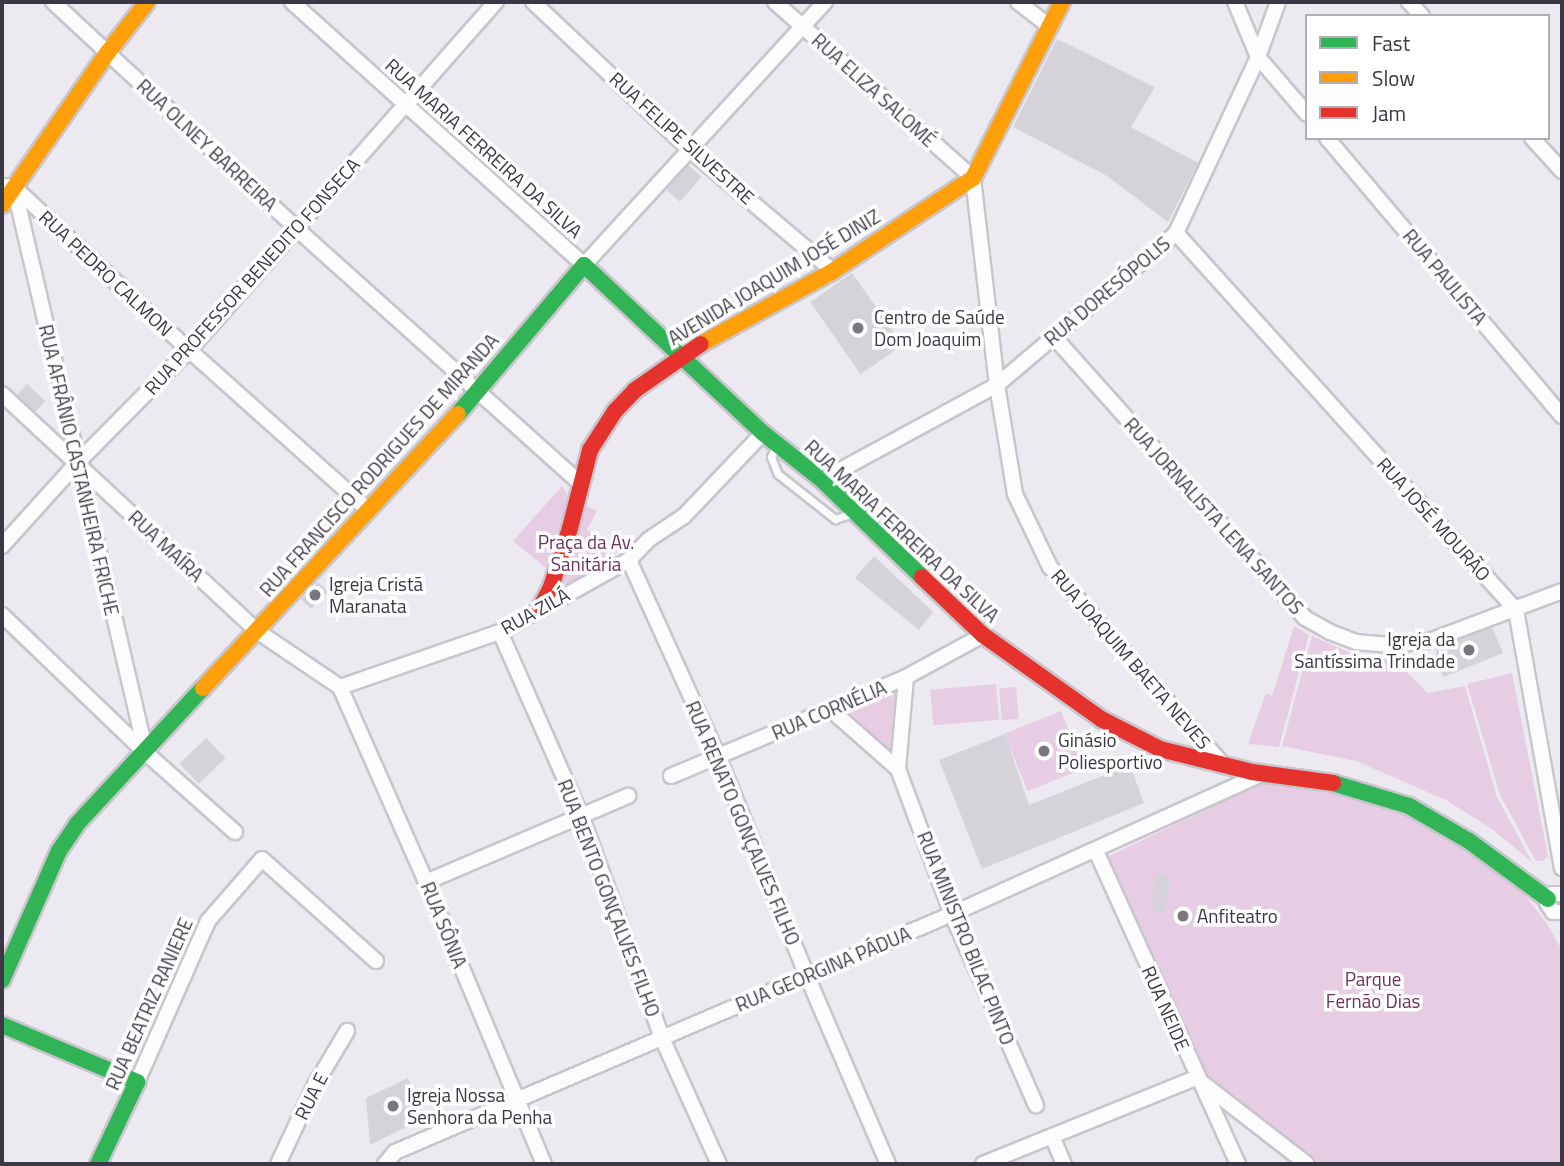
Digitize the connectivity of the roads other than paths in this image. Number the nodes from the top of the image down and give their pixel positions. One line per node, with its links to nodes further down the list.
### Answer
1 (52, 2): 14 (street, RUA OLNEY BARREIRA)
2 (148, 2): 14 (street)
3 (292, 2): 16 (street, RUA MARIA FERREIRA DA SILVA)
4 (496, 2): 16 (street, RUA PROFESSOR BENEDITO FONSECA)
5 (533, 2): 20 (street, RUA FELIPE SILVESTRE)
6 (775, 2): 12 (street, RUA ELIZA SALOMÉ)
7 (825, 2): 12 (street, RUA FRANCISCO RODRIGUES DE MIRANDA)
8 (1018, 2): 13 (street)
9 (1062, 2): 13 (street, AVENIDA JOAQUIM JOSÉ DINIZ)
10 (1235, 2): 15 (street)
11 (1278, 2): 15 (street, RUA DORESÓPOLIS)
12 (802, 27): 20 (street, RUA FRANCISCO RODRIGUES DE MIRANDA); 22 (street, RUA ELIZA SALOMÉ)
13 (1050, 27): 22 (street, AVENIDA JOAQUIM JOSÉ DINIZ)
14 (108, 52): 23 (street); 25 (street, RUA OLNEY BARREIRA)
15 (1258, 57): 17 (street); 26 (street, RUA DORESÓPOLIS)
16 (403, 105): 25 (street, RUA PROFESSOR BENEDITO FONSECA); 27 (street, RUA MARIA FERREIRA DA SILVA)
17 (1305, 112)
18 (1329, 140): 35 (street, RUA PAULISTA)
19 (1534, 140): 21 (street)
20 (689, 149): 27 (street, RUA FRANCISCO RODRIGUES DE MIRANDA); 28 (street, RUA FELIPE SILVESTRE)
21 (1562, 171)
22 (973, 178): 28 (street, AVENIDA JOAQUIM JOSÉ DINIZ); 32 (street, RUA JOAQUIM BAETA NEVES)
23 (6, 183): 24 (street); 30 (street, RUA PEDRO CALMON); 38 (street, RUA AFRÂNIO CASTANHEIRA FRICHE)
24 (2, 205)
25 (298, 230): 30 (street, RUA PROFESSOR BENEDITO FONSECA); 33 (street, RUA OLNEY BARREIRA)
26 (1176, 233): 29 (street, RUA DORESÓPOLIS); 47 (street, RUA JOSÉ MOURÃO)
27 (584, 265): 31 (street, RUA MARIA FERREIRA DA SILVA); 33 (street, RUA FRANCISCO RODRIGUES DE MIRANDA)
28 (833, 271): 31 (street, AVENIDA JOAQUIM JOSÉ DINIZ)
29 (1054, 337): 32 (street, RUA DORESÓPOLIS); 47 (street, RUA JORNALISTA LENA SANTOS)
30 (189, 351): 38 (street, RUA PROFESSOR BENEDITO FONSECA); 41 (street, RUA PEDRO CALMON)
31 (682, 355): 36 (street, RUA MARIA FERREIRA DA SILVA); 40 (street, AVENIDA JOAQUIM JOSÉ DINIZ)
32 (997, 385): 39 (street, RUA DORESÓPOLIS); 57 (street, RUA JOAQUIM BAETA NEVES)
33 (478, 392): 40 (street, RUA OLNEY BARREIRA); 41 (street, RUA FRANCISCO RODRIGUES DE MIRANDA)
34 (2, 394): 38 (street, RUA MAÍRA)
35 (1562, 416)
36 (763, 433): 37 (street, RUA MARIA FERREIRA DA SILVA); 44 (street, RUA ZILÁ)
37 (777, 444): 39 (street, RUA MARIA FERREIRA DA SILVA); 42 (lane)
38 (77, 463): 43 (street, RUA PROFESSOR BENEDITO FONSECA); 49 (street, RUA MAÍRA); 55 (street, RUA AFRÂNIO CASTANHEIRA FRICHE)
39 (822, 480): 42 (street, RUA MARIA FERREIRA DA SILVA)
40 (581, 484): 46 (street, AVENIDA JOAQUIM JOSÉ DINIZ)
41 (367, 509): 49 (street, RUA FRANCISCO RODRIGUES DE MIRANDA)
42 (855, 511): 51 (street, RUA MARIA FERREIRA DA SILVA)
43 (2, 546)
44 (629, 560): 46 (street, RUA ZILÁ); 56 (street, RUA RENATO GONÇALVES FILHO)
45 (1562, 591): 47 (street, RUA JORNALISTA LENA SANTOS)
46 (540, 608): 50 (street, RUA ZILÁ)
47 (1516, 610): 65 (street)
48 (2, 615): 55 (street)
49 (257, 631): 53 (street, RUA MAÍRA); 55 (street, RUA FRANCISCO RODRIGUES DE MIRANDA)
50 (500, 632): 53 (street, RUA ZILÁ); 62 (street, RUA BENTO GONÇALVES FILHO)
51 (982, 635): 52 (street, RUA CORNÉLIA); 57 (street, RUA MARIA FERREIRA DA SILVA)
52 (906, 677): 54 (street, RUA CORNÉLIA); 58 (street, RUA MINISTRO BILAC PINTO)
53 (340, 687): 66 (street, RUA SÔNIA)
54 (830, 709): 56 (street, RUA CORNÉLIA); 58 (street, RUA MINISTRO BILAC PINTO)
55 (146, 753): 63 (street); 72 (street, RUA FRANCISCO RODRIGUES DE MIRANDA)
56 (718, 756): 60 (street, RUA CORNÉLIA); 71 (street, RUA RENATO GONÇALVES FILHO)
57 (1224, 767): 59 (street, RUA MARIA FERREIRA DA SILVA)
58 (898, 769): 68 (street, RUA MINISTRO BILAC PINTO)
59 (1264, 773): 64 (street, RUA GEORGINA PÁDUA); 67 (street, RUA MARIA FERREIRA DA SILVA)
60 (671, 776)
61 (628, 796): 62 (street)
62 (582, 818): 66 (street); 75 (street, RUA BENTO GONÇALVES FILHO)
63 (235, 832)
64 (1096, 851): 68 (street, RUA GEORGINA PÁDUA); 76 (street, RUA NEIDE)
65 (1562, 867)
66 (426, 882): 78 (street, RUA SÔNIA)
67 (1559, 894): 69 (street)
68 (952, 914): 71 (street, RUA GEORGINA PÁDUA); 79 (street, RUA MINISTRO BILAC PINTO)
69 (1562, 914)
70 (376, 961): 77 (street, RUA BEATRIZ RANIERE)
71 (807, 976): 75 (street, RUA GEORGINA PÁDUA); 86 (street, RUA RENATO GONÇALVES FILHO)
72 (2, 980)
73 (2, 1025): 77 (street)
74 (348, 1031): 82 (street, RUA E)
75 (662, 1038): 78 (street, RUA GEORGINA PÁDUA); 85 (street, RUA BENTO GONÇALVES FILHO)
76 (1196, 1078): 80 (street); 89 (street, RUA NEIDE); 90 (street)
77 (137, 1082): 81 (street, RUA BEATRIZ RANIERE)
78 (515, 1100): 83 (street, RUA GEORGINA PÁDUA); 84 (street, RUA SÔNIA)
79 (1036, 1105)
80 (1052, 1136): 87 (street); 88 (street)
81 (98, 1164)
82 (278, 1164)
83 (385, 1164)
84 (544, 1164)
85 (719, 1164)
86 (888, 1164)
87 (984, 1164)
88 (1064, 1164)
89 (1238, 1164)
90 (1307, 1164)

